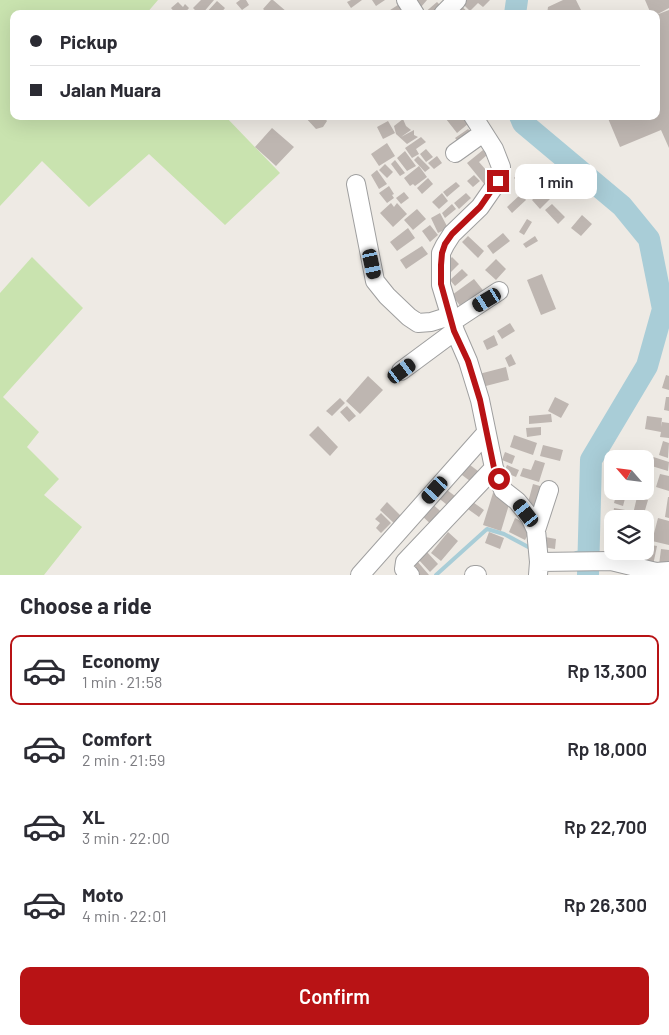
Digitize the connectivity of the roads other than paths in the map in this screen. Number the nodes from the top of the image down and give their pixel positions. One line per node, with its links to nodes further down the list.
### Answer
1 (457, 0): 2 (street)
2 (447, 10)
3 (476, 120): 4 (street)
4 (483, 133): 5 (street); 8 (street)
5 (455, 153)
6 (356, 184): 8 (street)
7 (499, 291): 8 (street)
8 (452, 322): 9 (street); 10 (street)
9 (402, 371)
10 (486, 433): 11 (street); 16 (street)
11 (494, 468): 13 (street); 17 (street)
12 (549, 490): 13 (street)
13 (536, 530): 14 (street)
14 (542, 566): 15 (street)
15 (669, 571)
16 (360, 575)
17 (410, 575)

